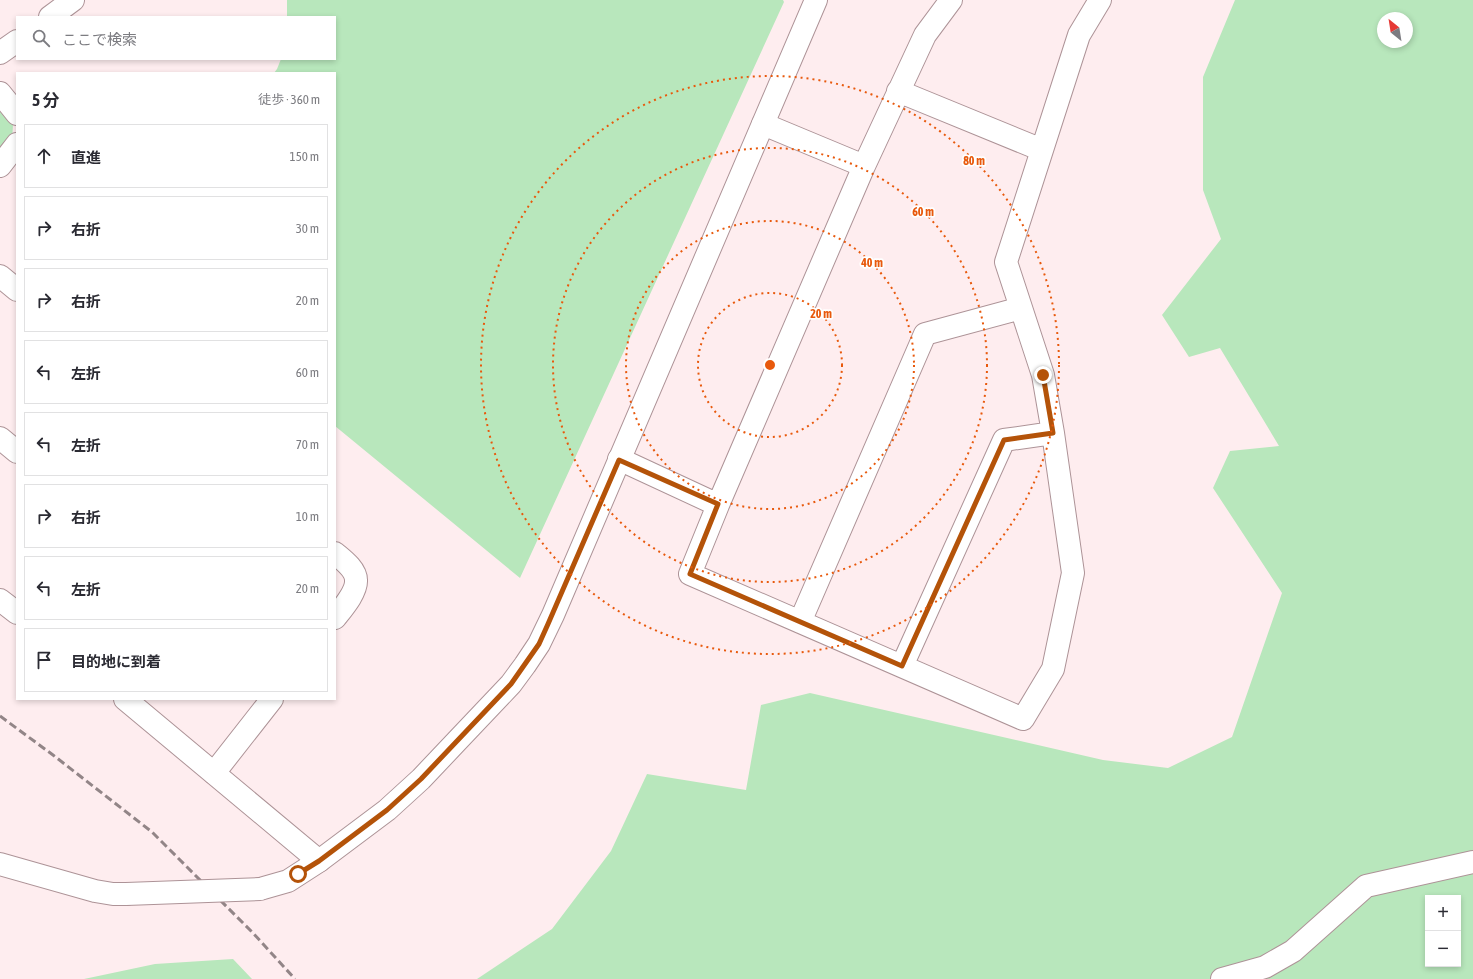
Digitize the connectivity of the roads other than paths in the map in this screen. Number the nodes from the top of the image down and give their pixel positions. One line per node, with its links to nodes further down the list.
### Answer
1 (74, 0): 5 (street)
2 (816, 0): 11 (street)
3 (952, 0): 8 (street)
4 (1100, 0): 13 (street)
5 (51, 16)
6 (16, 42): 7 (street)
7 (0, 53)
8 (898, 91): 13 (street); 15 (street)
9 (0, 93): 10 (street)
10 (16, 113)
11 (763, 124): 15 (street); 22 (street)
12 (16, 145): 14 (street)
13 (1042, 150): 18 (street)
14 (0, 166)
15 (864, 166): 23 (street)
16 (0, 276): 17 (street)
17 (16, 289)
18 (1021, 308): 19 (street); 28 (street)
19 (1053, 433): 29 (street); 29 (street)
20 (0, 438): 21 (street)
21 (16, 451)
22 (619, 460): 23 (street); 33 (street)
23 (718, 504): 28 (street)
24 (336, 554): 27 (street)
25 (0, 600): 26 (street)
26 (16, 612)
27 (336, 617)
28 (800, 622): 29 (street)
29 (902, 666)
30 (126, 700): 32 (street)
31 (271, 700): 32 (street)
32 (214, 772): 33 (street)
33 (319, 861): 35 (street, bridge)
34 (1473, 862): 36 (street)
35 (0, 864)
36 (1222, 979)

